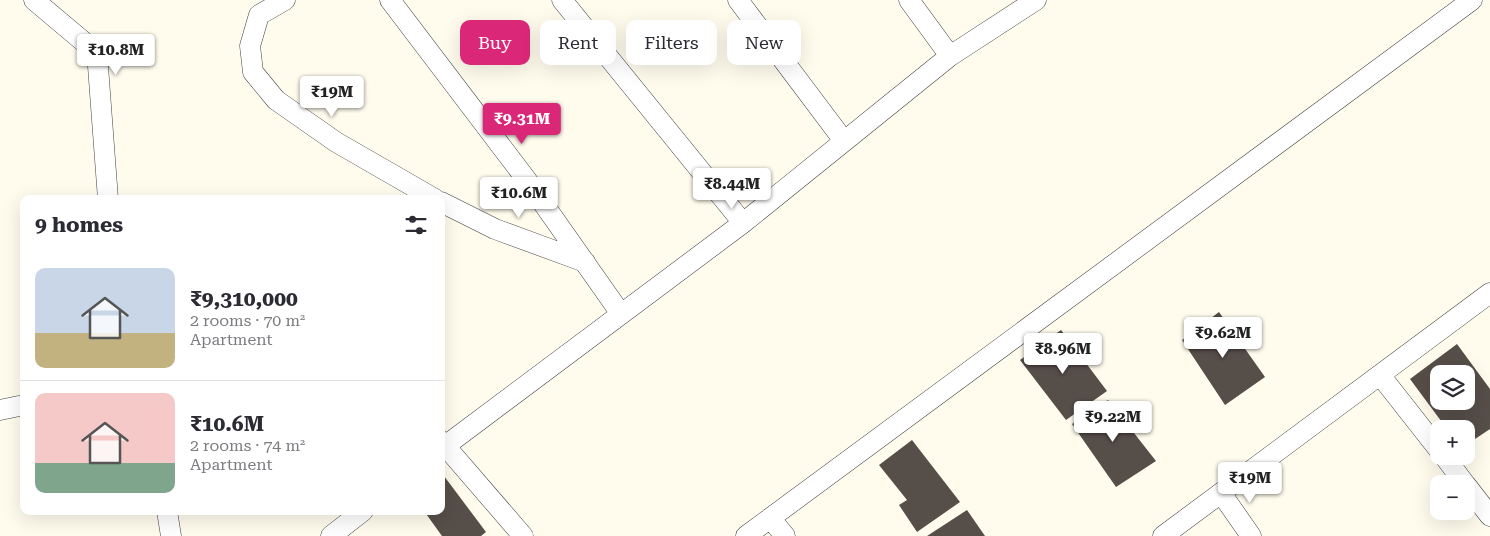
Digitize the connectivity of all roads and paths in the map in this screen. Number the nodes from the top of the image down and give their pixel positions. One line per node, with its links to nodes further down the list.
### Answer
1 (34, 0): 11 (street)
2 (285, 0): 12 (street)
3 (390, 0): 15 (street)
4 (562, 0): 14 (street)
5 (738, 0): 10 (street)
6 (909, 0): 9 (street)
7 (1036, 0): 9 (street)
8 (1472, 0): 31 (street)
9 (950, 56): 10 (street)
10 (844, 141): 14 (street)
11 (108, 195)
12 (428, 195)
13 (445, 204): 15 (street)
14 (743, 223): 17 (street)
15 (585, 262): 17 (street)
16 (1490, 293): 18 (street)
17 (621, 314): 22 (street)
18 (1380, 375): 21 (street); 26 (street)
19 (20, 406): 20 (street)
20 (0, 410)
21 (1430, 439)
22 (445, 443)
23 (445, 448): 34 (street)
24 (1451, 465): 25 (street)
25 (1459, 475)
26 (1220, 493): 37 (street); 38 (street)
27 (1475, 496): 30 (street)
28 (168, 515): 32 (street)
29 (357, 515): 33 (street)
30 (1490, 516)
31 (770, 518): 35 (street); 36 (street)
32 (171, 536)
33 (331, 536)
34 (522, 536)
35 (746, 536)
36 (785, 536)
37 (1163, 536)
38 (1252, 536)

